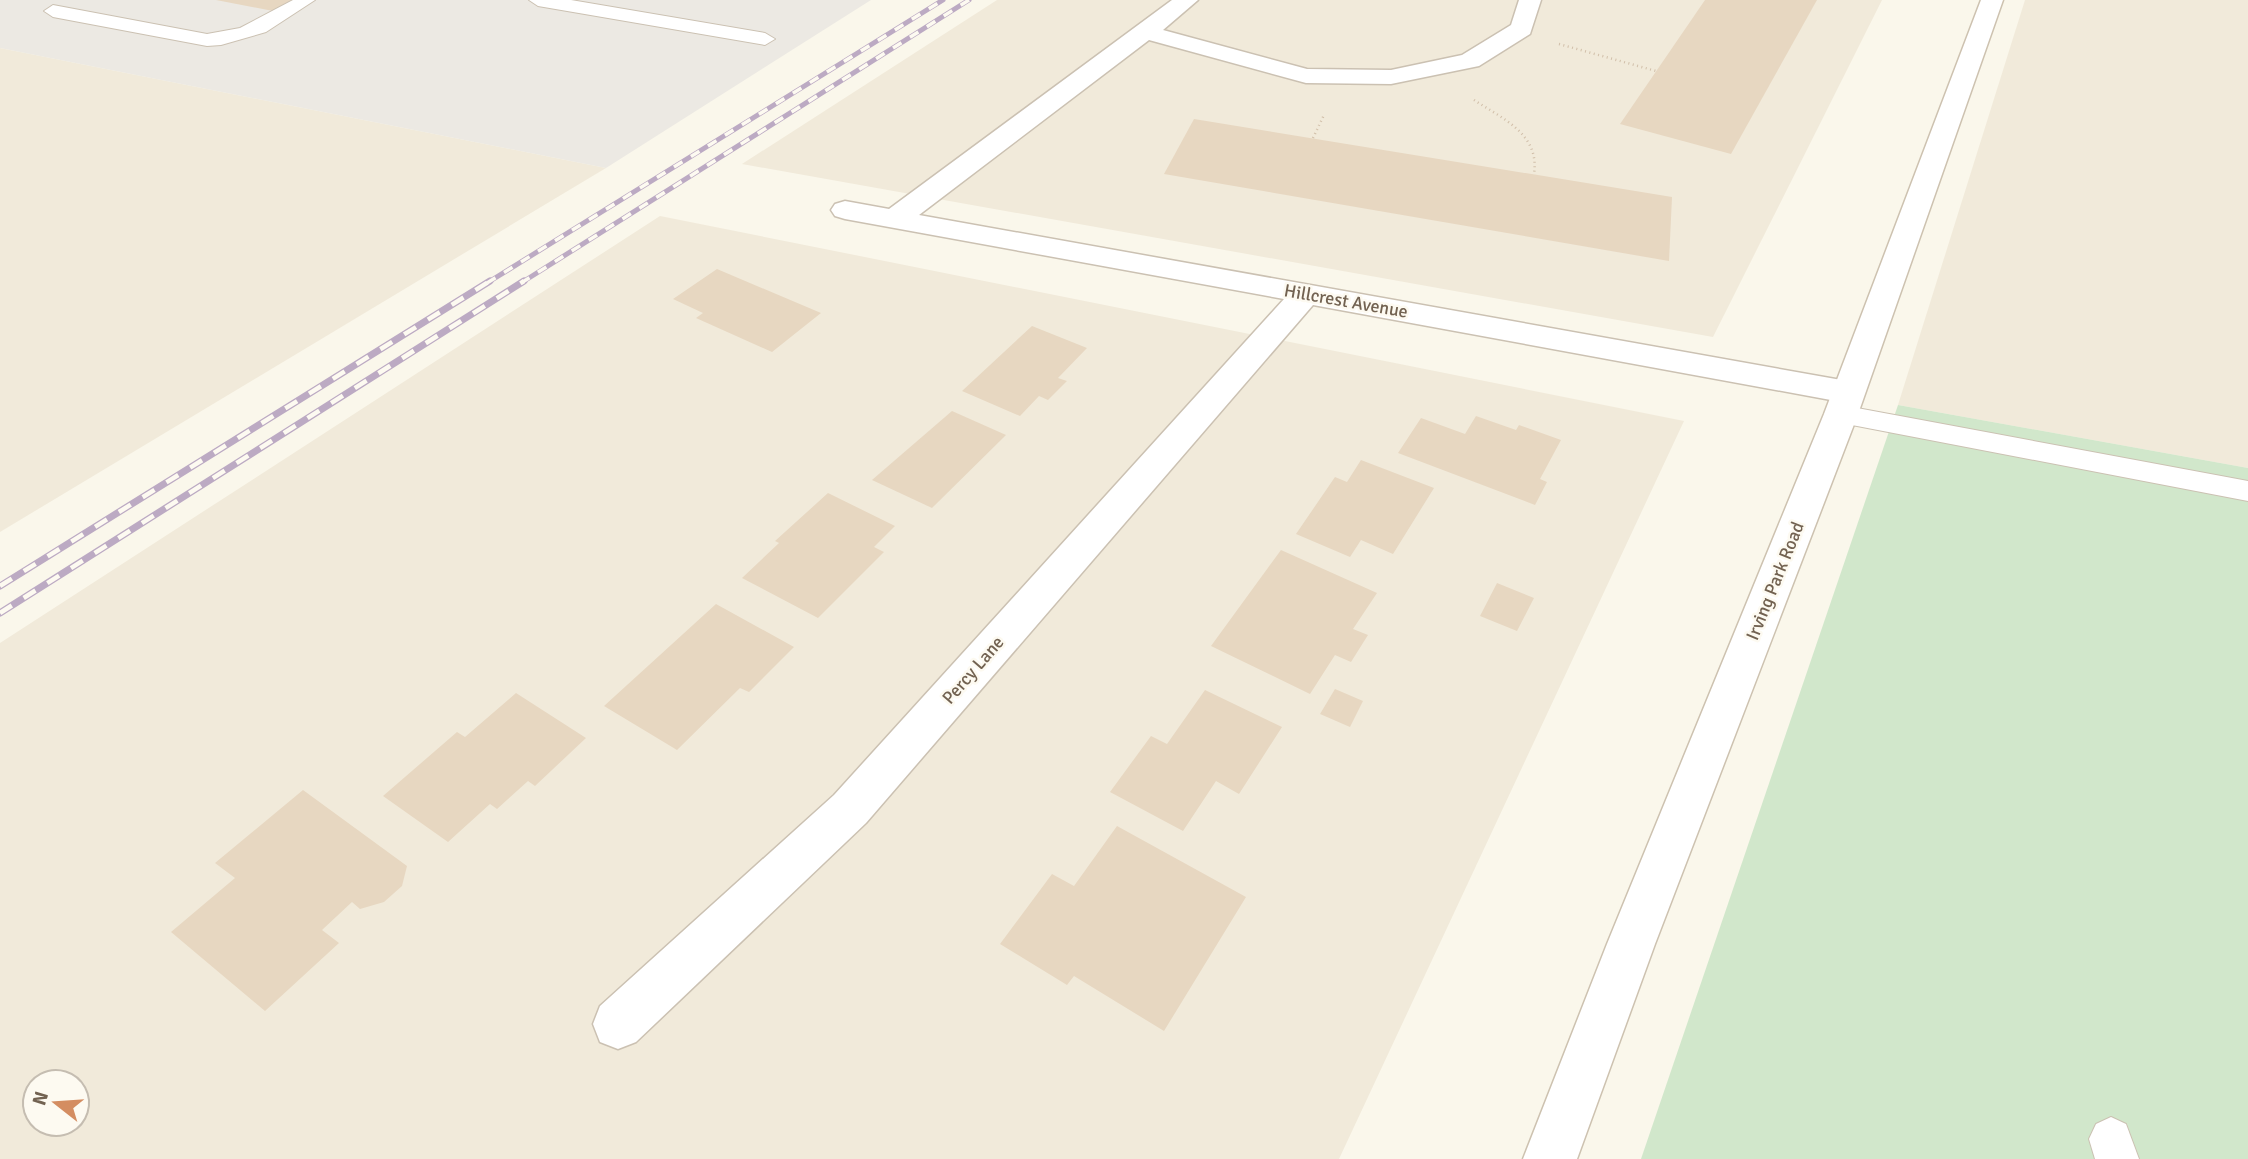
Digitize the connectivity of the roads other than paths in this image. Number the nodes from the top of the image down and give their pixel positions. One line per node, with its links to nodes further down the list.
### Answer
1 (306, 0): 6 (lane)
2 (538, 0): 8 (lane)
3 (1187, 0): 7 (street)
4 (1530, 0): 7 (street)
5 (1992, 0): 12 (street, Irving Park Road)
6 (53, 11)
7 (1145, 32): 10 (street)
8 (765, 39)
9 (845, 210): 10 (street, Hillcrest Avenue)
10 (896, 218): 11 (street, Hillcrest Avenue)
11 (1307, 293): 12 (street, Hillcrest Avenue); 14 (street, Percy Lane)
12 (1844, 403): 13 (lane); 15 (street, Irving Park Road)
13 (2248, 491)
14 (618, 1024)
15 (1550, 1159)

